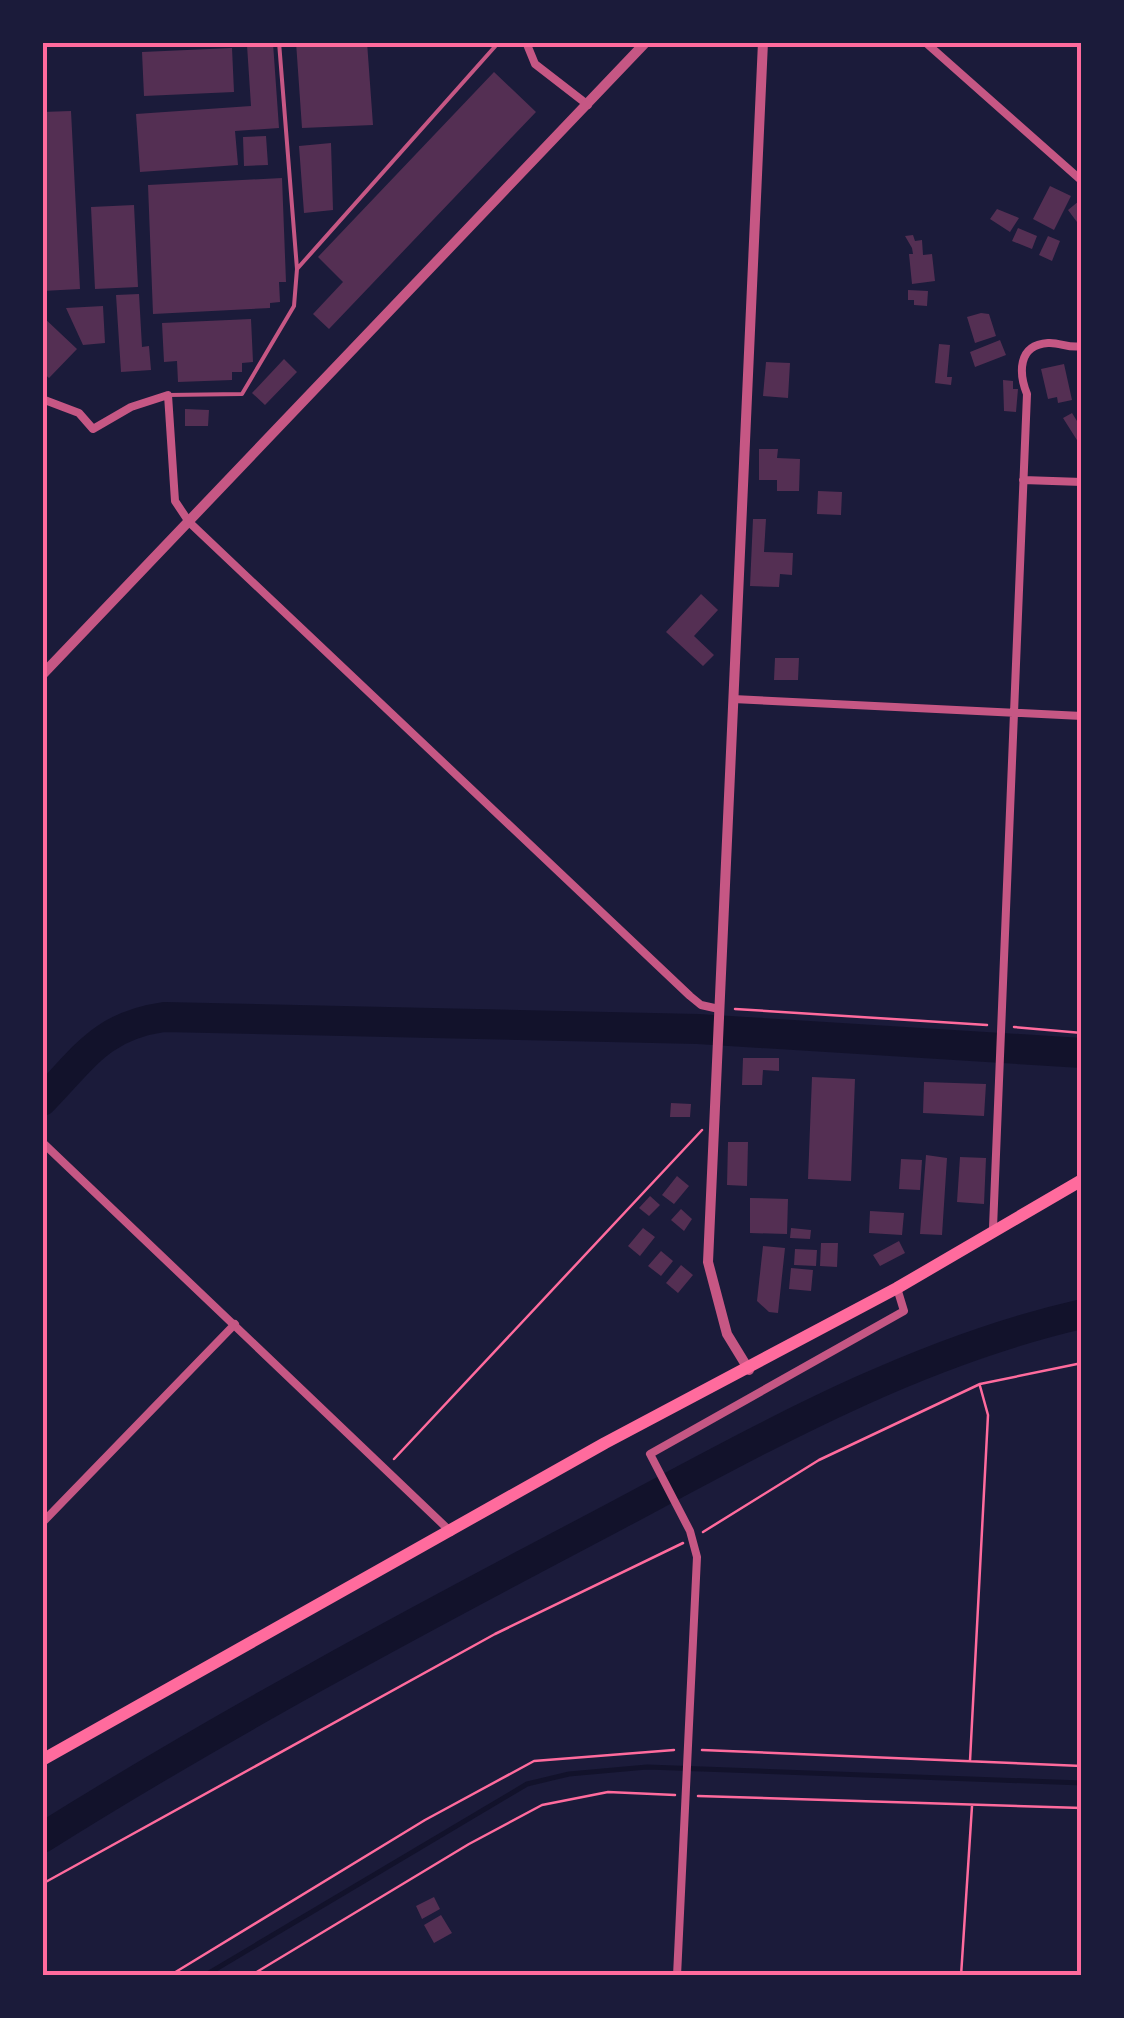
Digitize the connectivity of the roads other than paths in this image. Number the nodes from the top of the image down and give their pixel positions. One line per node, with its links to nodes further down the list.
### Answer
1 (279, 42): 9 (lane)
2 (499, 42): 9 (lane)
3 (526, 42): 7 (street)
4 (646, 42): 7 (street)
5 (763, 42): 17 (street)
6 (925, 42): 8 (street)
7 (589, 106): 15 (street)
8 (1082, 181)
9 (297, 269): 11 (lane)
10 (1082, 346): 13 (street)
11 (168, 395): 12 (street); 15 (street)
12 (42, 399)
13 (1023, 480): 14 (street); 18 (street)
14 (1082, 482)
15 (189, 522): 16 (street); 20 (street)
16 (42, 675)
17 (733, 699): 18 (street); 20 (street)
18 (1012, 714): 19 (street); 23 (street)
19 (1082, 716)
20 (718, 1008): 26 (street)
21 (43, 1142): 25 (street)
22 (1082, 1180): 23 (main road)
23 (993, 1228): 24 (main road)
24 (896, 1288): 26 (main road); 30 (street)
25 (234, 1324): 27 (street); 28 (street)
26 (749, 1370): 28 (main road)
27 (42, 1523)
28 (451, 1532): 29 (main road)
29 (42, 1760)
30 (677, 1976)

